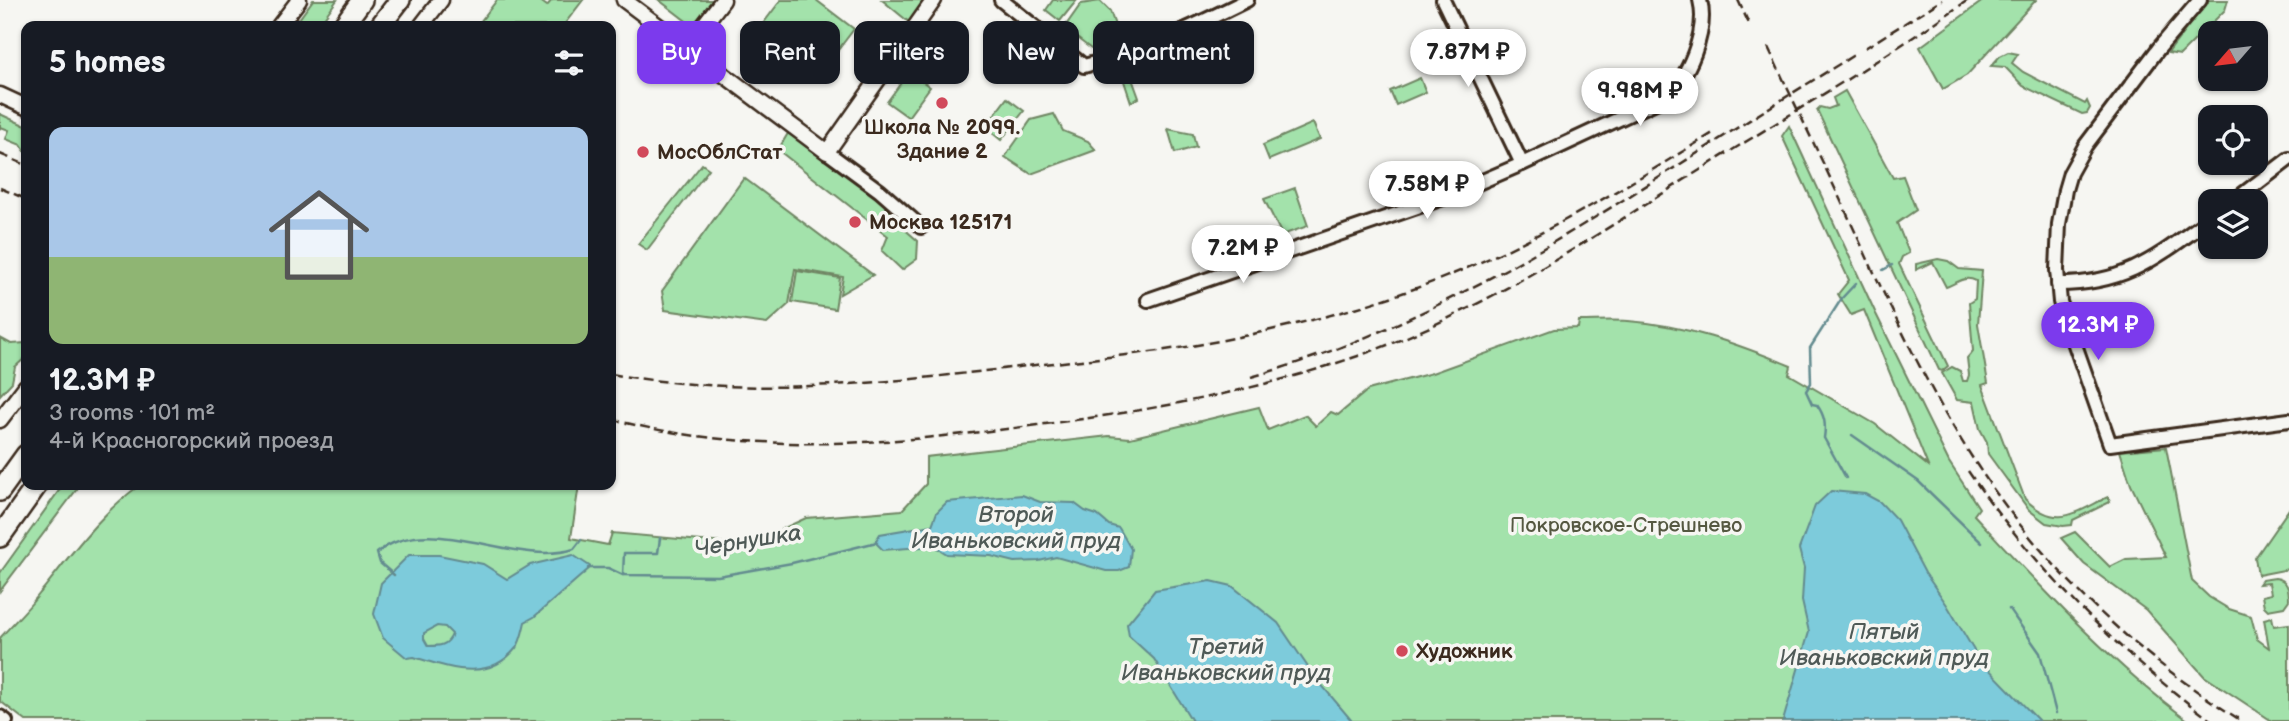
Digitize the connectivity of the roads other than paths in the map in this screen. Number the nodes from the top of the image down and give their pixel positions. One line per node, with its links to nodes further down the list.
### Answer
1 (299, 0): 13 (street)
2 (362, 0): 14 (main road)
3 (400, 0): 15 (main road)
4 (441, 0): 16 (street)
5 (624, 0): 17 (street)
6 (723, 0): 18 (street)
7 (934, 0): 22 (street)
8 (1001, 0): 9 (street)
9 (1247, 0)
10 (1443, 0): 24 (street)
11 (2200, 0): 28 (street)
12 (1700, 3): 24 (street)
13 (283, 21)
14 (346, 21)
15 (384, 21)
16 (425, 21)
17 (652, 21)
18 (707, 21)
19 (726, 76): 22 (street)
20 (0, 95): 21 (street)
21 (21, 105)
22 (827, 152): 26 (street)
23 (2289, 159): 25 (street)
24 (1522, 164): 29 (street)
25 (2250, 189)
26 (921, 227)
27 (2198, 228): 28 (street)
28 (2058, 284): 32 (street)
29 (1148, 300)
30 (21, 393): 31 (street)
31 (0, 420)
32 (2289, 420)
33 (21, 461): 35 (main road)
34 (33, 490): 36 (main road)
35 (0, 491)
36 (0, 537)
37 (0, 717): 38 (street)
38 (6, 721)

